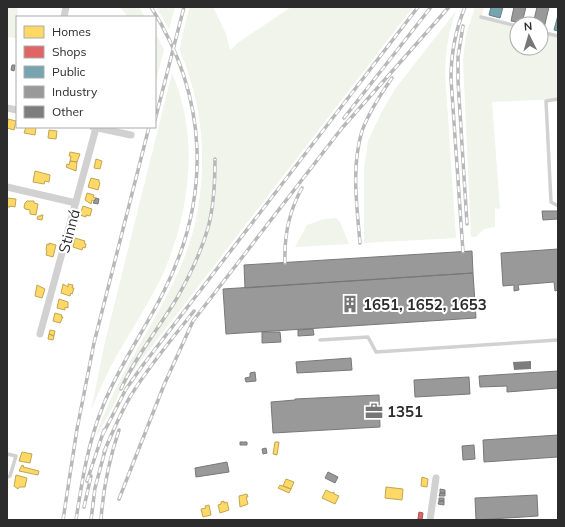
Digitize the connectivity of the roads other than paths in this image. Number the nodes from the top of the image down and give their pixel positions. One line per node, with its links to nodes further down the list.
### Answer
1 (481, 18): 2 (lane)
2 (509, 24)
3 (558, 98): 9 (lane)
4 (94, 128): 8 (street, Stinná)
5 (99, 128): 6 (street)
6 (131, 135)
7 (7, 187): 8 (street)
8 (76, 202): 10 (street, Stinná)
9 (558, 206)
10 (40, 334)
11 (320, 340): 12 (lane)
12 (558, 340)
13 (7, 454): 14 (lane)
14 (7, 477)
15 (436, 478): 16 (street)
16 (430, 520)

